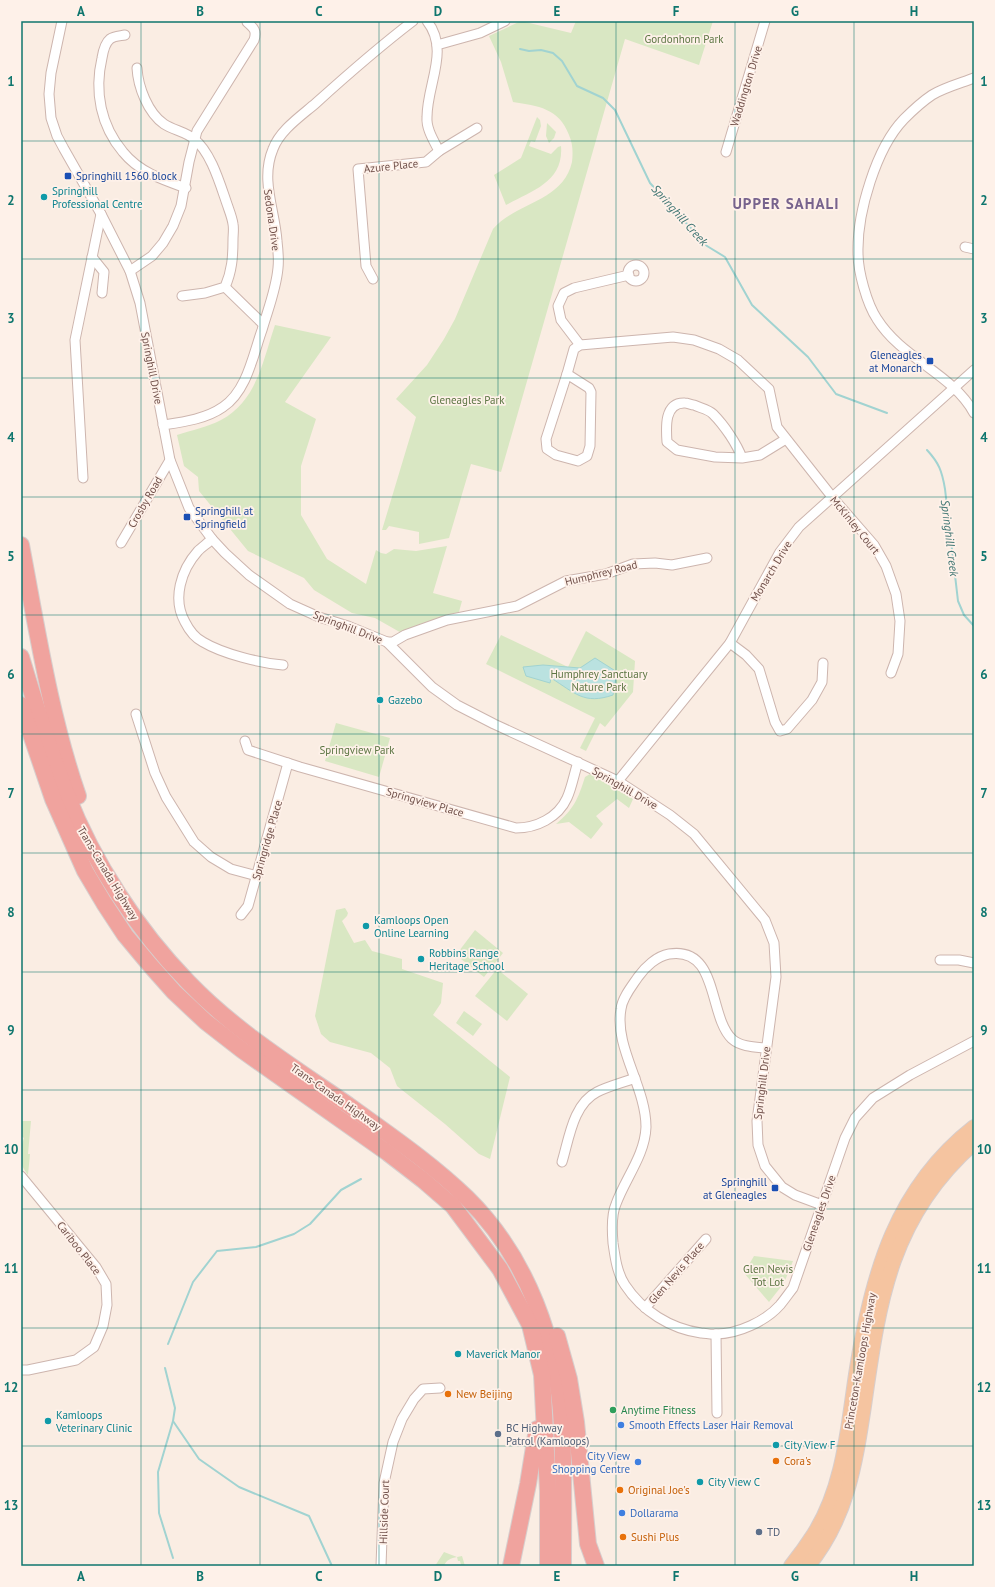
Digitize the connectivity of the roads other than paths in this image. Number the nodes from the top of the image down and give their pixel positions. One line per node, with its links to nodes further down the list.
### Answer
1 (62, 21): 16 (street, Springhill Drive)
2 (413, 21): 24 (street, Sedona Drive)
3 (427, 21): 8 (street)
4 (505, 21): 8 (street)
5 (765, 21): 14 (street, Waddington Drive)
6 (248, 22): 12 (street)
7 (125, 35): 15 (street)
8 (437, 45): 13 (street)
9 (137, 68): 12 (street)
10 (974, 78): 28 (street)
11 (477, 128): 13 (street, Azure Place)
12 (194, 139): 15 (street); 21 (street)
13 (439, 151): 20 (street, Azure Place)
14 (726, 152)
15 (186, 188): 18 (street)
16 (101, 214): 17 (street); 18 (street, Springhill Drive)
17 (92, 257): 22 (street); 34 (street)
18 (130, 271): 30 (street, Springhill Drive)
19 (628, 275): 25 (street)
20 (373, 279)
21 (225, 287): 23 (street); 24 (street)
22 (102, 293)
23 (182, 296)
24 (264, 324): 30 (street, Sedona Drive)
25 (580, 345): 27 (street); 31 (street, McKinley Court)
26 (974, 370): 28 (street, Monarch Drive)
27 (567, 374): 27 (street)
28 (955, 388): 29 (street); 35 (street, Monarch Drive)
29 (974, 413)
30 (163, 425): 33 (street, Springhill Drive)
31 (786, 439): 32 (street); 35 (street, McKinley Court)
32 (742, 458): 32 (street)
33 (170, 460): 36 (street, Springhill Drive); 37 (street, Crosby Road)
34 (83, 478)
35 (833, 498): 41 (street, Monarch Drive); 45 (street, McKinley Court)
36 (212, 539): 40 (street, Springhill Drive); 44 (street)
37 (121, 543)
38 (21, 545): 52 (highway)
39 (707, 558): 40 (street, Humphrey Road)
40 (387, 642): 49 (street, Springhill Drive)
41 (730, 643): 43 (street); 51 (street, Monarch Drive)
42 (21, 657): 52 (highway, Trans-Canada Highway)
43 (823, 663)
44 (283, 664)
45 (891, 673)
46 (21, 705): 70 (highway, Trans-Canada Highway)
47 (136, 714): 53 (street)
48 (245, 741): 50 (street, Springview Place)
49 (578, 762): 50 (street, Springview Place); 51 (street, Springhill Drive)
50 (288, 763): 53 (street, Springridge Place)
51 (618, 781): 58 (street, Springhill Drive)
52 (101, 864): 66 (highway, Trans-Canada Highway)
53 (257, 876): 54 (street, Springridge Place)
54 (241, 915)
55 (940, 960): 56 (street)
56 (974, 964)
57 (974, 1041): 64 (street, Gleneagles Drive)
58 (766, 1048): 59 (street, Gleneagles Drive); 64 (street, Springhill Drive)
59 (635, 1078): 62 (street); 67 (street, Gleneagles Drive)
60 (974, 1126): 73 (main road, Princeton-Kamloops Highway)
61 (974, 1143): 73 (main road, Princeton-Kamloops Highway)
62 (562, 1162)
63 (21, 1176): 69 (street, Cariboo Place)
64 (822, 1205): 68 (street, Gleneagles Drive)
65 (706, 1239): 67 (street, Glen Nevis Place)
66 (531, 1289): 77 (highway, Trans-Canada Highway); 78 (highway)
67 (645, 1308): 68 (street, Gleneagles Drive)
68 (716, 1334): 72 (street)
69 (21, 1370)
70 (542, 1375): 75 (highway); 76 (highway, Trans-Canada Highway)
71 (440, 1388): 74 (street, Hillside Court)
72 (717, 1413)
73 (799, 1562): 79 (main road)
74 (381, 1566)
75 (510, 1566)
76 (548, 1566)
77 (563, 1566)
78 (596, 1566)
79 (786, 1566)

